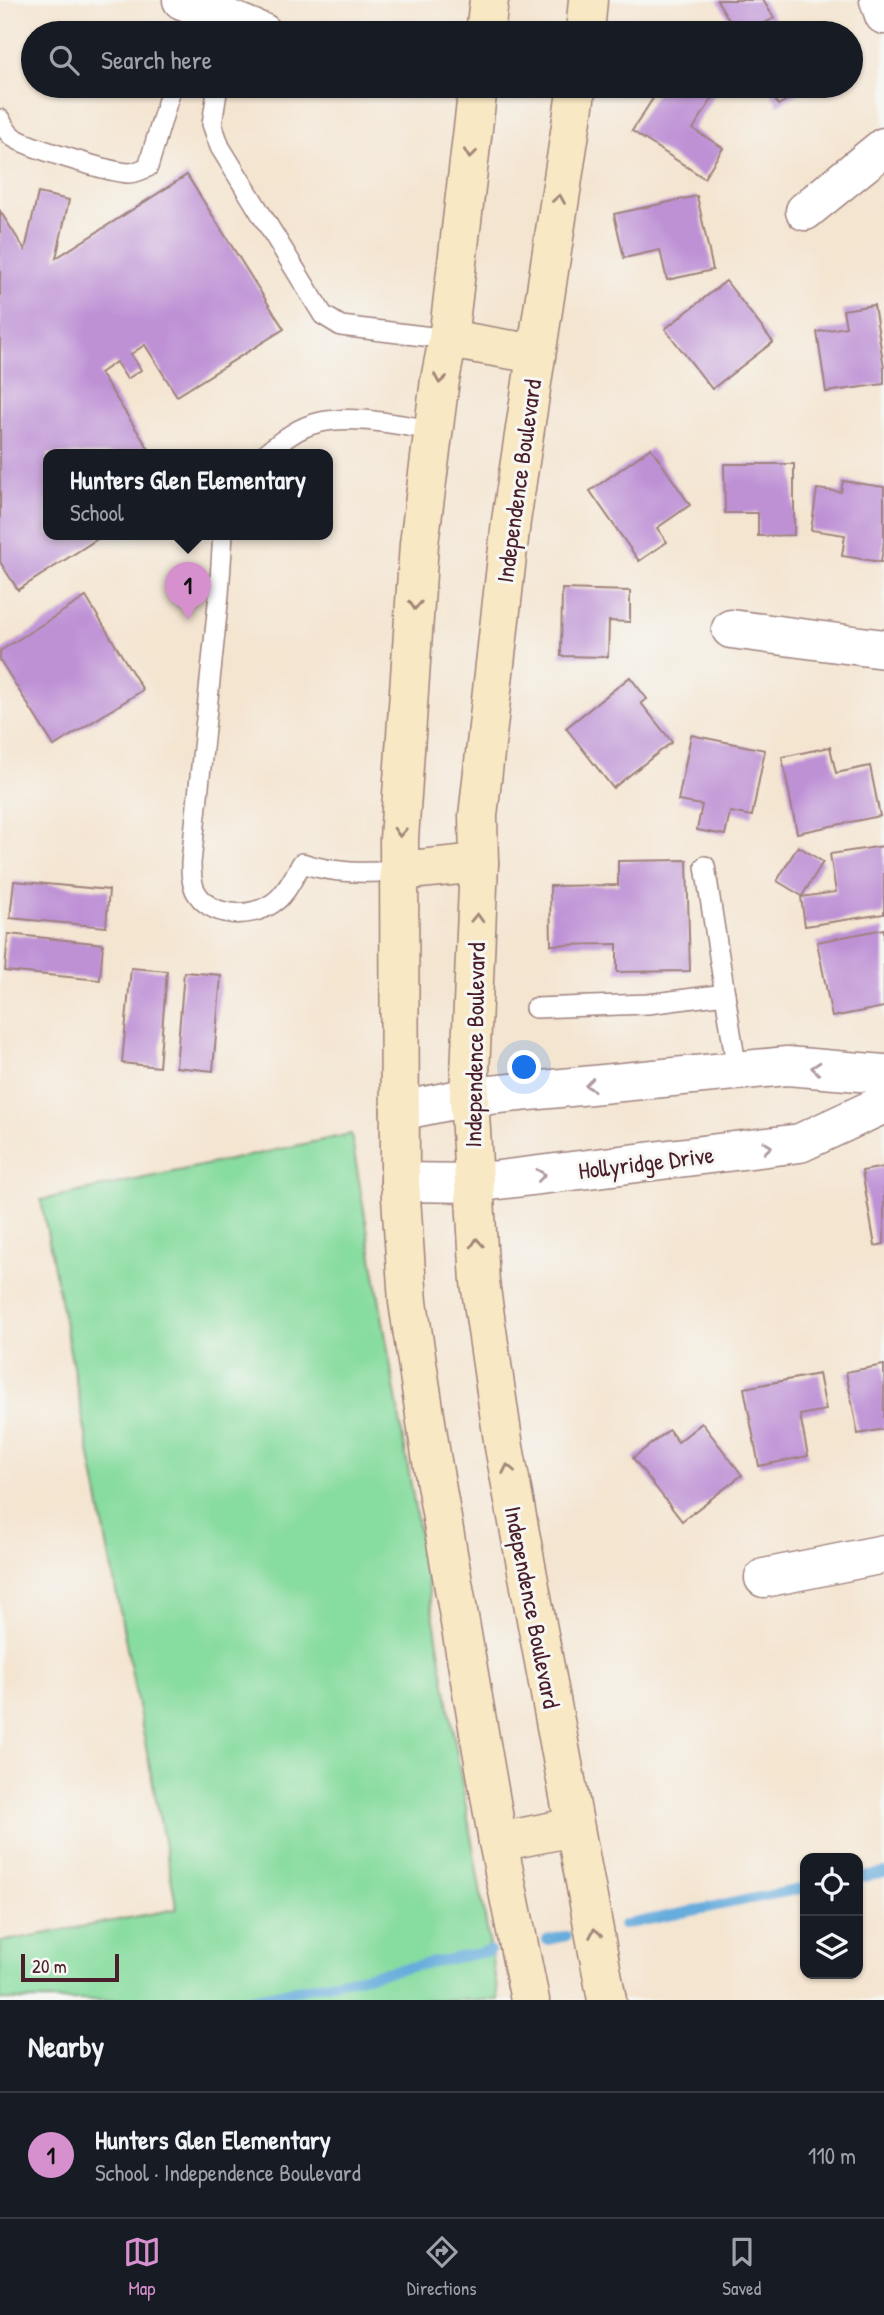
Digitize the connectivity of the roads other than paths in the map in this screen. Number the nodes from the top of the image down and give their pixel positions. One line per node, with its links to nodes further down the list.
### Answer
1 (489, 0): 7 (main road)
2 (588, 0): 8 (main road)
3 (879, 0): 5 (street)
4 (190, 14): 6 (street)
5 (884, 15)
6 (237, 21)
7 (486, 21)
8 (585, 21)
9 (168, 98): 13 (lane)
10 (216, 98): 16 (lane)
11 (477, 98): 16 (main road, one-way to 16)
12 (575, 98): 17 (main road, Independence Boulevard, one-way to 12)
13 (0, 119)
14 (884, 147): 15 (street)
15 (806, 211)
16 (448, 339): 17 (main road); 18 (main road, one-way to 18)
17 (536, 354): 23 (main road, Independence Boulevard)
18 (433, 430): 19 (lane); 25 (main road, one-way to 25)
19 (271, 449)
20 (223, 540): 25 (lane)
21 (731, 629): 22 (street)
22 (884, 649)
23 (479, 863): 25 (main road); 30 (main road, Independence Boulevard, one-way to 23)
24 (705, 866): 26 (lane)
25 (400, 871): 32 (main road)
26 (725, 994): 27 (lane); 28 (lane)
27 (535, 1008)
28 (737, 1071): 29 (street, one-way to 28); 30 (street, one-way to 30)
29 (884, 1074)
30 (469, 1097): 32 (street); 34 (main road, Independence Boulevard)
31 (884, 1104): 34 (street, Hollyridge Drive, one-way to 31)
32 (400, 1111): 33 (main road)
33 (400, 1182): 34 (street, Hollyridge Drive); 38 (main road)
34 (474, 1183): 37 (main road, Independence Boulevard, one-way to 34)
35 (884, 1554): 36 (street)
36 (764, 1578)
37 (574, 1827): 38 (main road); 40 (main road, Independence Boulevard, one-way to 37)
38 (498, 1842): 39 (main road)
39 (530, 2000)
40 (607, 2000)

